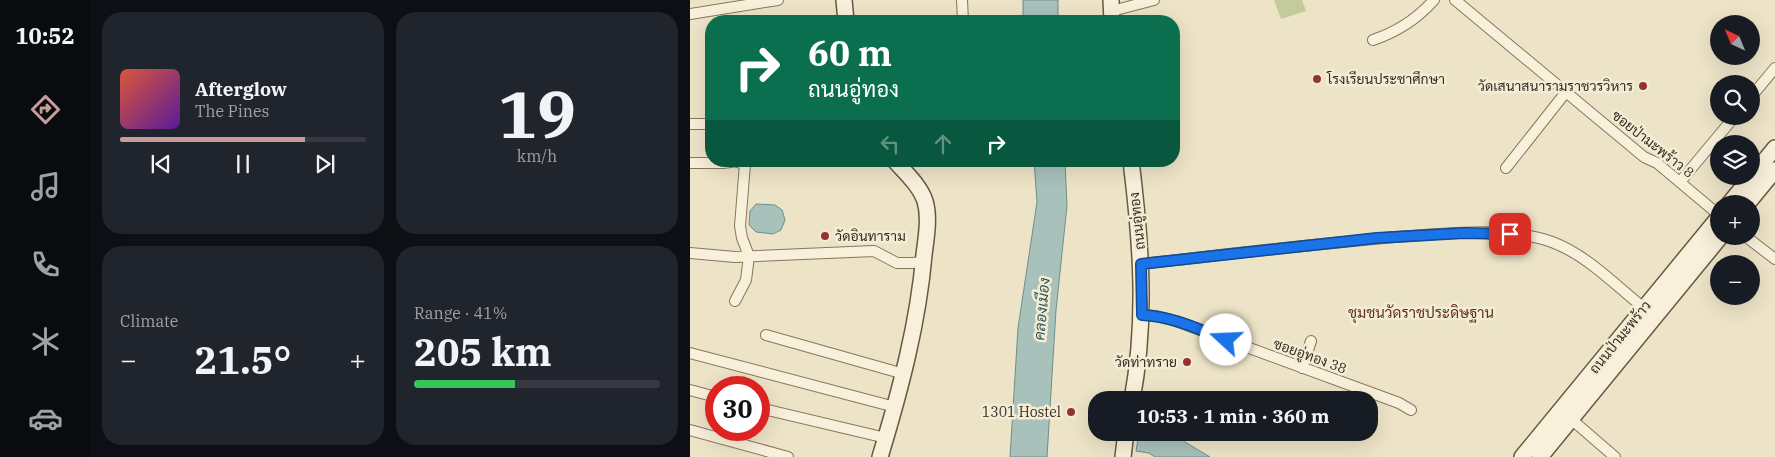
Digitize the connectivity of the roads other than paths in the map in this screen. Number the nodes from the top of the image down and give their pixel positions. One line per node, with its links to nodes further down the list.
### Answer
1 (778, 0): 8 (street)
2 (844, 0): 9 (street)
3 (962, 0): 10 (street)
4 (1154, 0): 7 (street)
5 (1434, 0): 11 (street)
6 (1455, 0): 14 (street, ซอยป่ามะพร้าว 8)
7 (1112, 11)
8 (690, 14)
9 (845, 15)
10 (963, 15)
11 (1373, 40)
12 (1775, 68): 13 (street)
13 (1760, 86)
14 (1566, 92): 24 (street); 26 (street, ซอยป่ามะพร้าว 8)
15 (690, 124): 16 (street)
16 (705, 124)
17 (1728, 125): 26 (street)
18 (1775, 148): 27 (street)
19 (690, 163): 20 (street)
20 (705, 163)
21 (745, 167): 34 (street)
22 (901, 167): 36 (street)
23 (1132, 167): 37 (street, ถนนอู่ทอง)
24 (1506, 168)
25 (1772, 180): 28 (street)
26 (1680, 182): 29 (street, ซอยป่ามะพร้าว 8)
27 (1736, 195)
28 (1756, 195)
29 (1710, 208)
30 (1710, 227): 39 (street, ถนนป่ามะพร้าว)
31 (1714, 245): 52 (street, ถนนป่ามะพร้าว)
32 (1757, 245): 35 (street)
33 (690, 253): 34 (street)
34 (749, 256): 36 (street); 38 (street)
35 (1775, 259)
36 (924, 262): 45 (street)
37 (1141, 264): 39 (street); 40 (street, ถนนอู่ทอง)
38 (735, 301)
39 (1644, 308): 59 (street, ถนนป่ามะพร้าว)
40 (1142, 315): 44 (street, ซอยอู่ทอง 38); 47 (street, ถนนอู่ทอง)
41 (766, 335): 45 (street)
42 (1311, 340): 44 (street)
43 (690, 353): 49 (street)
44 (1302, 368): 50 (street, ซอยอู่ทอง 38)
45 (904, 374): 49 (street)
46 (690, 390): 48 (street)
47 (1133, 391)
48 (705, 394)
49 (895, 407): 54 (street)
50 (1411, 410)
51 (770, 411): 54 (street)
52 (1571, 419): 60 (street, ถนนป่ามะพร้าว); 61 (street)
53 (690, 430): 56 (street)
54 (886, 438): 57 (street)
55 (1125, 441): 58 (street)
56 (788, 457)
57 (880, 457)
58 (1123, 457)
59 (1522, 457)
60 (1540, 457)
61 (1615, 457)

